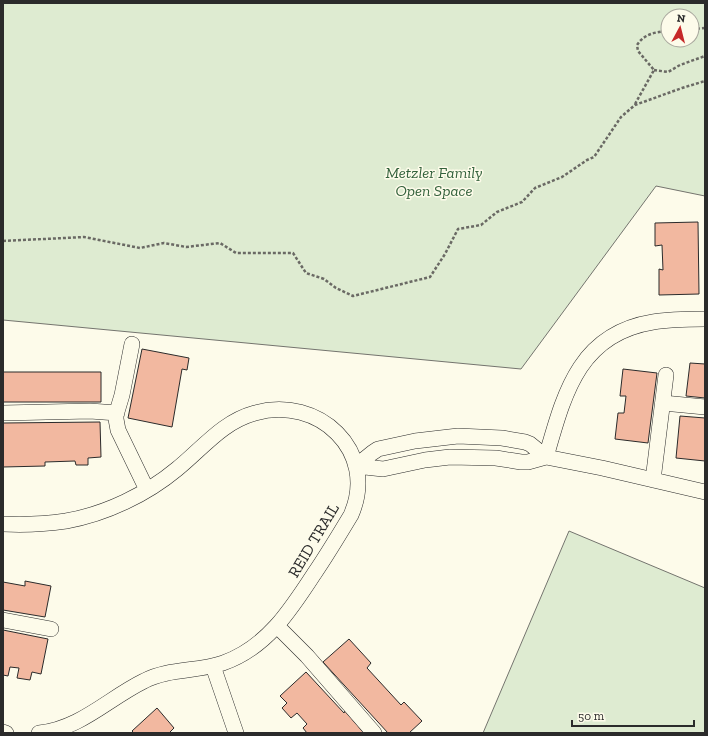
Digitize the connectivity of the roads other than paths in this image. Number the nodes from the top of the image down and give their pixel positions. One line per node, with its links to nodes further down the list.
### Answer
1 (705, 319): 8 (street)
2 (132, 344): 7 (street)
3 (666, 375): 4 (street)
4 (663, 403): 5 (street); 10 (street)
5 (705, 407)
6 (3, 413): 7 (street)
7 (117, 413): 11 (street)
8 (546, 458): 9 (street); 9 (street); 10 (street)
9 (356, 466): 11 (street, REID TRAIL); 15 (street, REID TRAIL)
10 (653, 480): 12 (street)
11 (147, 490): 13 (street, REID TRAIL)
12 (705, 492)
13 (3, 524)
14 (3, 620): 16 (street)
15 (277, 626): 17 (street, REID TRAIL); 20 (street)
16 (51, 629)
17 (213, 666): 18 (street, REID TRAIL); 19 (street)
18 (39, 733)
19 (236, 733)
20 (374, 733)

